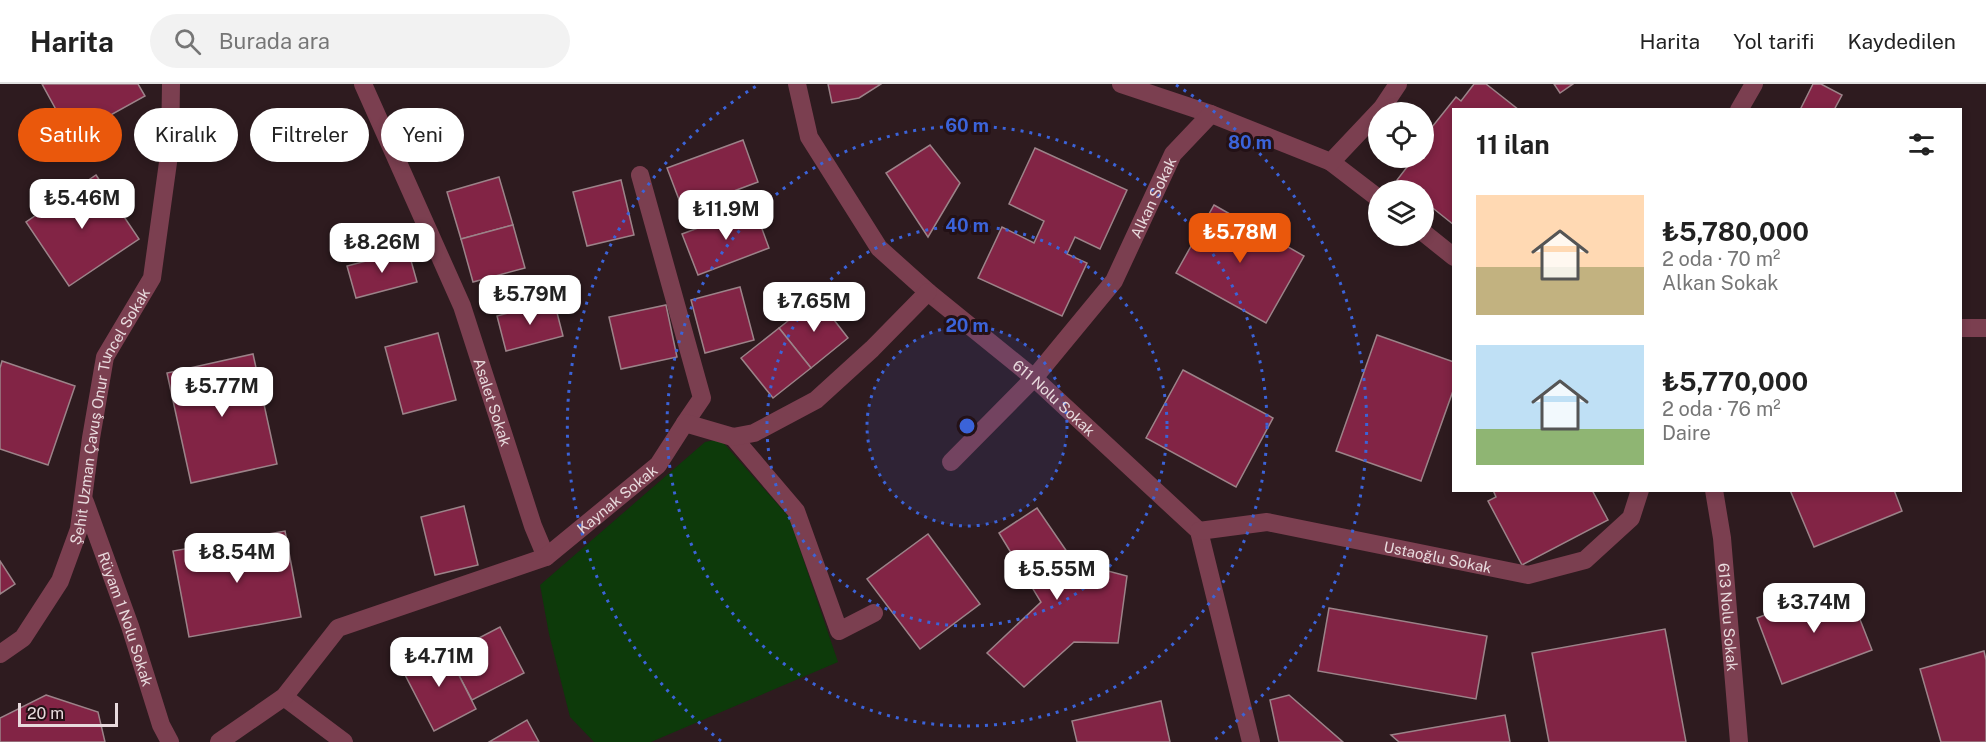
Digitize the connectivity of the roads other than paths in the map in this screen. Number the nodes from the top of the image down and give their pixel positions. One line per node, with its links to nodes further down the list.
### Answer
1 (171, 84): 23 (street, Şehit Uzman Çavuş Onur Tuncel Sokak)
2 (363, 84): 25 (street, Asalet Sokak)
3 (797, 84): 14 (street, 611 Nolu Sokak)
4 (1121, 84): 8 (street)
5 (1398, 84): 9 (street)
6 (1754, 84): 7 (street)
7 (1739, 108)
8 (1211, 114): 9 (street); 17 (street, Alkan Sokak)
9 (1331, 162): 11 (street)
10 (640, 175): 18 (street, Kaynak Sokak)
11 (1368, 190)
12 (1434, 241): 13 (street)
13 (1452, 255)
14 (928, 292): 17 (street, 611 Nolu Sokak); 19 (street)
15 (1962, 328): 16 (street)
16 (1986, 328)
17 (1034, 378): 20 (street, Alkan Sokak); 24 (street, 611 Nolu Sokak)
18 (685, 423): 19 (street); 25 (street, Kaynak Sokak)
19 (733, 437): 26 (street)
20 (951, 462)
21 (1639, 492): 24 (street, Ustaoğlu Sokak)
22 (1714, 492): 33 (street, 613 Nolu Sokak)
23 (84, 498): 27 (street, Şehit Uzman Çavuş Onur Tuncel Sokak); 29 (street, Rüyam 1 Nolu Sokak)
24 (1199, 531): 32 (street)
25 (546, 557): 28 (street, Kaynak Sokak)
26 (874, 613)
27 (0, 654)
28 (284, 698): 30 (street, Kaynak Sokak); 31 (street)
29 (170, 742)
30 (219, 742)
31 (344, 742)
32 (1251, 742)
33 (1738, 742)

